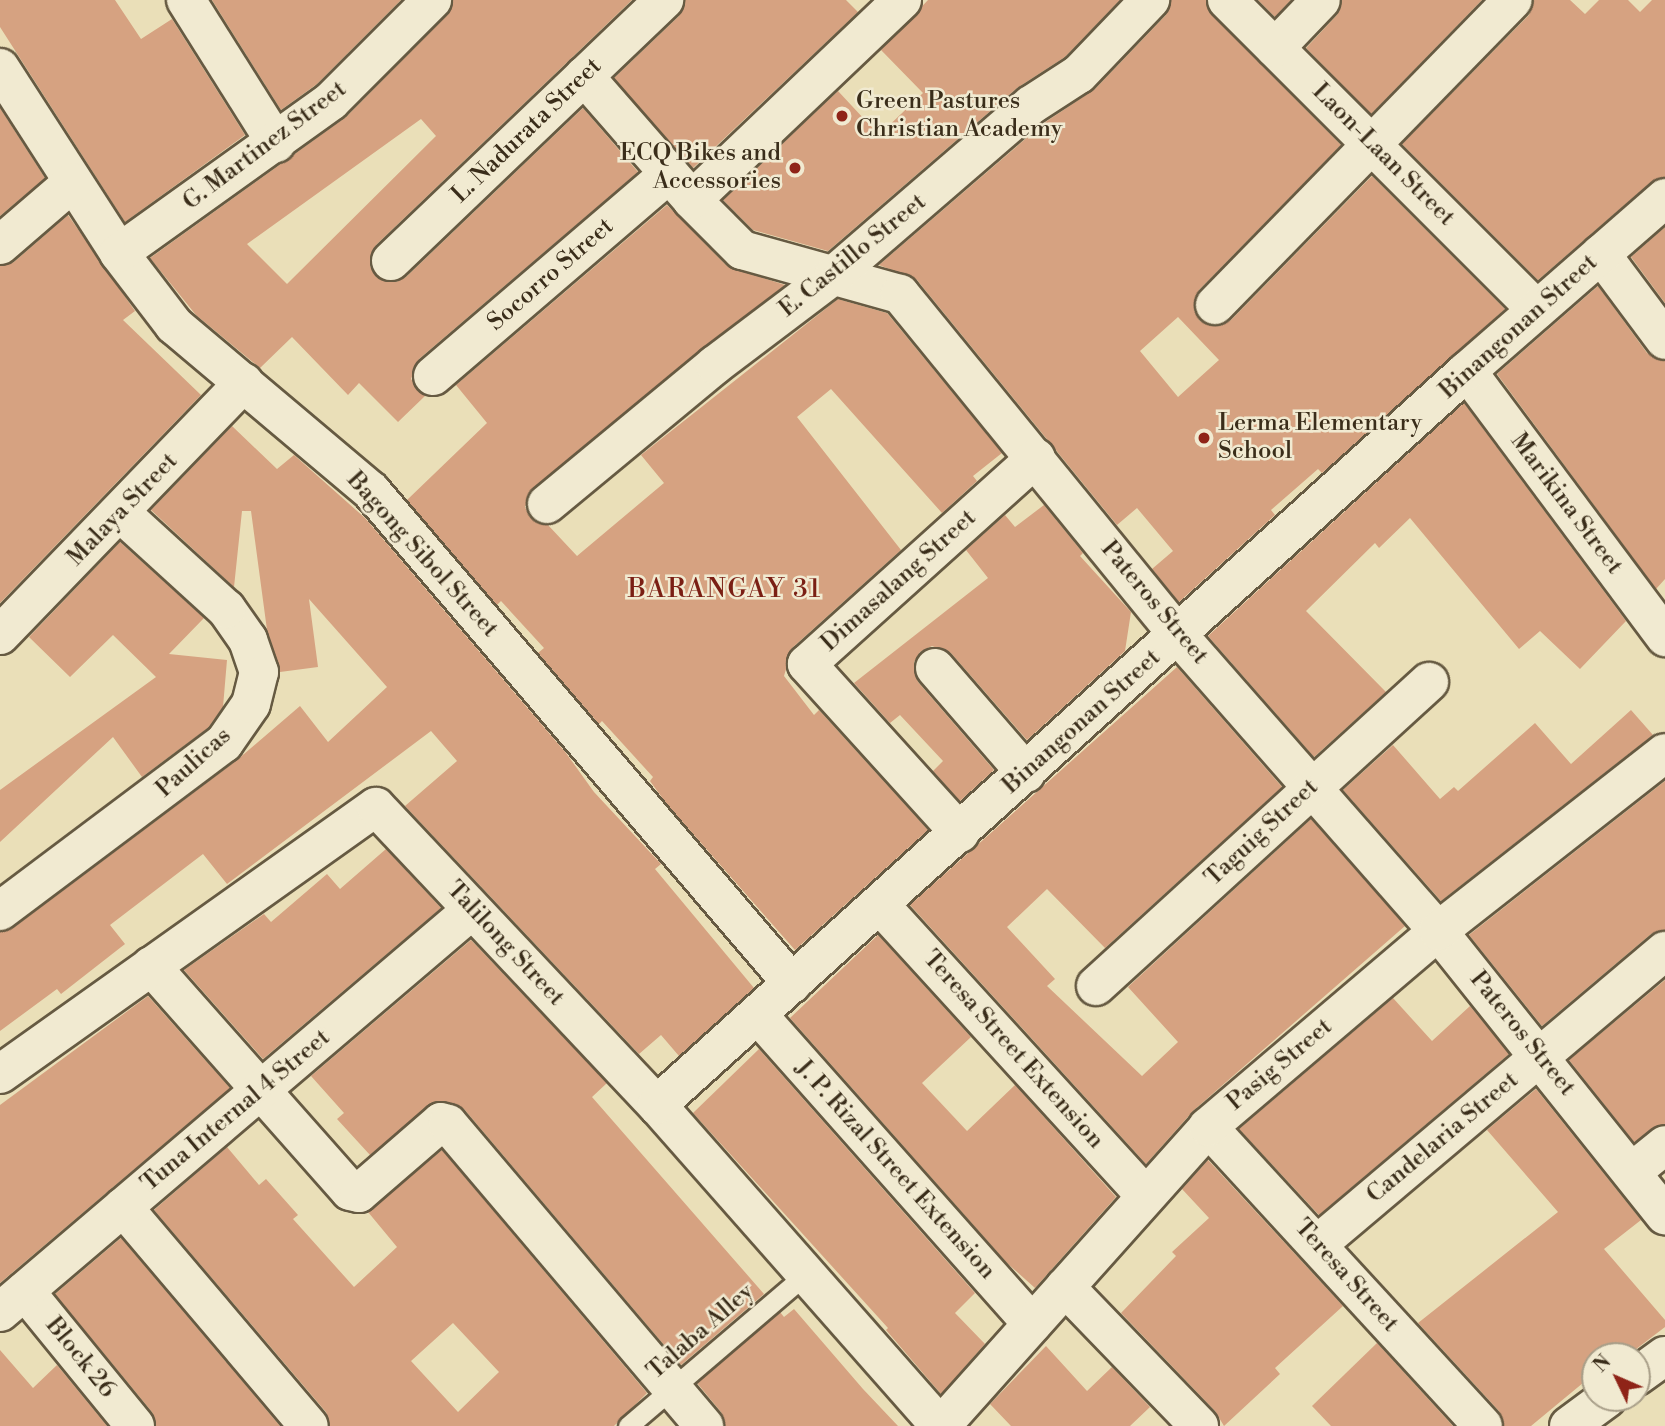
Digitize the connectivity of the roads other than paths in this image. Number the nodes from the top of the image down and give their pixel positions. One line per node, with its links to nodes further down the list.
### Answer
1 (186, 0): 12 (street)
2 (432, 0): 12 (street, G. Martinez Street)
3 (664, 0): 11 (street, L. Nadurata Street)
4 (902, 0): 15 (street, Socorro Street)
5 (1150, 0): 21 (street, E. Castillo Street)
6 (1227, 0): 9 (street, Laon-Laan Street)
7 (1321, 0): 9 (street)
8 (1513, 0): 13 (street)
9 (1275, 48): 13 (street, Laon-Laan Street)
10 (0, 68): 14 (street, Bagong Sibol Street)
11 (584, 76): 15 (street, Pateros Street); 20 (street, L. Nadurata Street)
12 (276, 144): 18 (street, G. Martinez Street)
13 (1374, 146): 22 (street); 23 (street, Laon-Laan Street)
14 (73, 182): 17 (street); 18 (street, Bagong Sibol Street)
15 (680, 187): 21 (street, Pateros Street); 26 (street, Socorro Street)
16 (1665, 198): 19 (street, Binangonan Street)
17 (0, 245)
18 (120, 253): 27 (street, Bagong Sibol Street)
19 (1601, 254): 23 (street, Binangonan Street); 24 (street)
20 (391, 261)
21 (834, 275): 28 (street, Pateros Street); 29 (street, E. Castillo Street)
22 (1215, 304)
23 (1537, 310): 25 (street, Binangonan Street)
24 (1665, 340)
25 (1467, 371): 32 (street, Binangonan Street); 33 (street, Marikina Street)
26 (433, 376)
27 (244, 382): 30 (street, Malaya Street); 46 (street, Bagong Sibol Street)
28 (1036, 458): 32 (street, Pateros Street); 39 (street, Dimasalang Street)
29 (547, 504)
30 (122, 514): 31 (street, Malaya Street); 42 (street, Paulicas)
31 (0, 635)
32 (1178, 635): 37 (street, Binangonan Street); 38 (street, Pateros Street)
33 (1665, 637)
34 (935, 668): 37 (street)
35 (1429, 682): 38 (street, Taguig Street)
36 (1665, 753): 43 (street, Pasig Street)
37 (1026, 773): 39 (street, Binangonan Street)
38 (1312, 787): 43 (street, Pateros Street); 47 (street, Taguig Street)
39 (960, 833): 40 (street, Binangonan Street)
40 (880, 905): 46 (street, Binangonan Street); 56 (street, Teresa Street Extension)
41 (472, 910): 45 (street, Talilong Street); 51 (street, Tuna Internal 4 Street); 52 (street, Talilong Street)
42 (0, 911)
43 (1438, 931): 49 (street, Pateros Street); 53 (street, Pasig Street)
44 (1665, 951): 49 (street, Candelaria Street)
45 (151, 966): 50 (street, Talilong Street); 51 (street)
46 (792, 983): 48 (street, Binangonan Street)
47 (1096, 986)
48 (758, 1015): 52 (street, Binangonan Street); 63 (street, J. P. Rizal Street Extension)
49 (1539, 1056): 55 (street, Pateros Street); 59 (street, Candelaria Street)
50 (0, 1074)
51 (261, 1090): 57 (street, Tuna Internal 4 Street); 64 (street)
52 (657, 1105): 60 (street, Talilong Street)
53 (1208, 1126): 56 (street, Pasig Street); 59 (street, Teresa Street)
54 (1665, 1146): 55 (street)
55 (1633, 1171): 58 (street, Pateros Street)
56 (1146, 1196): 61 (street, Pasig Street)
57 (123, 1207): 62 (street, Tuna Internal 4 Street); 67 (street)
58 (1665, 1215)
59 (1318, 1244): 72 (street, Teresa Street)
60 (806, 1274): 64 (lane, Talaba Alley); 70 (street, Talilong Street)
61 (1065, 1287): 63 (street, Pasig Street); 71 (street)
62 (12, 1302): 66 (street, Block 26)
63 (1032, 1324): 70 (street, Pasig Street)
64 (672, 1389): 68 (lane, Talaba Alley); 69 (street)
65 (1588, 1412): 73 (street)
66 (135, 1426)
67 (309, 1426)
68 (628, 1426)
69 (704, 1426)
70 (941, 1426)
71 (1199, 1426)
72 (1483, 1426)
73 (1569, 1426)

